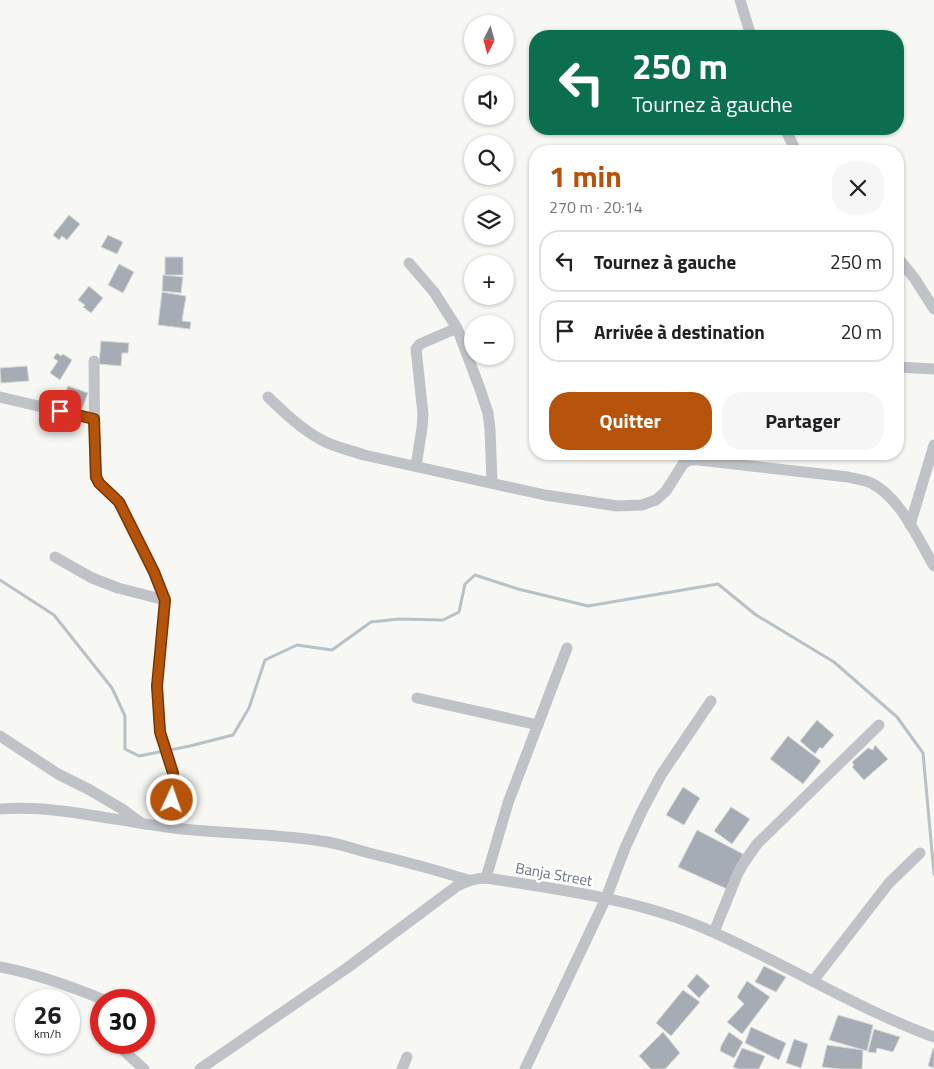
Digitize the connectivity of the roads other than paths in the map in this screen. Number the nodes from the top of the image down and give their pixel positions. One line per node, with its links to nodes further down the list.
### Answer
1 (740, 0): 2 (street)
2 (749, 30)
3 (409, 263): 6 (street)
4 (904, 265): 5 (street)
5 (934, 309)
6 (457, 328): 14 (street); 15 (street)
7 (94, 361): 12 (street)
8 (904, 367): 9 (street)
9 (934, 369)
10 (0, 397): 12 (street)
11 (268, 397): 14 (street)
12 (94, 419): 19 (street)
13 (934, 445): 16 (street)
14 (416, 466): 15 (street)
15 (492, 483): 16 (street)
16 (910, 525): 18 (street)
17 (55, 557): 19 (street)
18 (934, 566)
19 (165, 600): 28 (street)
20 (567, 648): 23 (street)
21 (417, 698): 23 (street)
22 (711, 701): 32 (street)
23 (538, 725): 30 (street)
24 (879, 725): 33 (street)
25 (0, 736): 27 (street)
26 (0, 809): 27 (street)
27 (142, 824): 28 (street)
28 (169, 827): 31 (street)
29 (920, 853): 35 (street)
30 (486, 878): 31 (street, Banja Street); 32 (street, Banja Street)
31 (468, 880): 41 (street, Banja Street)
32 (606, 898): 33 (street, Banja Street); 43 (street)
33 (714, 932): 35 (street, Banja Street)
34 (0, 967): 36 (street)
35 (813, 981): 37 (street, Banja Street)
36 (90, 994)
37 (934, 1037)
38 (127, 1054): 40 (street)
39 (407, 1057): 42 (street)
40 (144, 1069)
41 (200, 1069)
42 (402, 1069)
43 (525, 1069)

